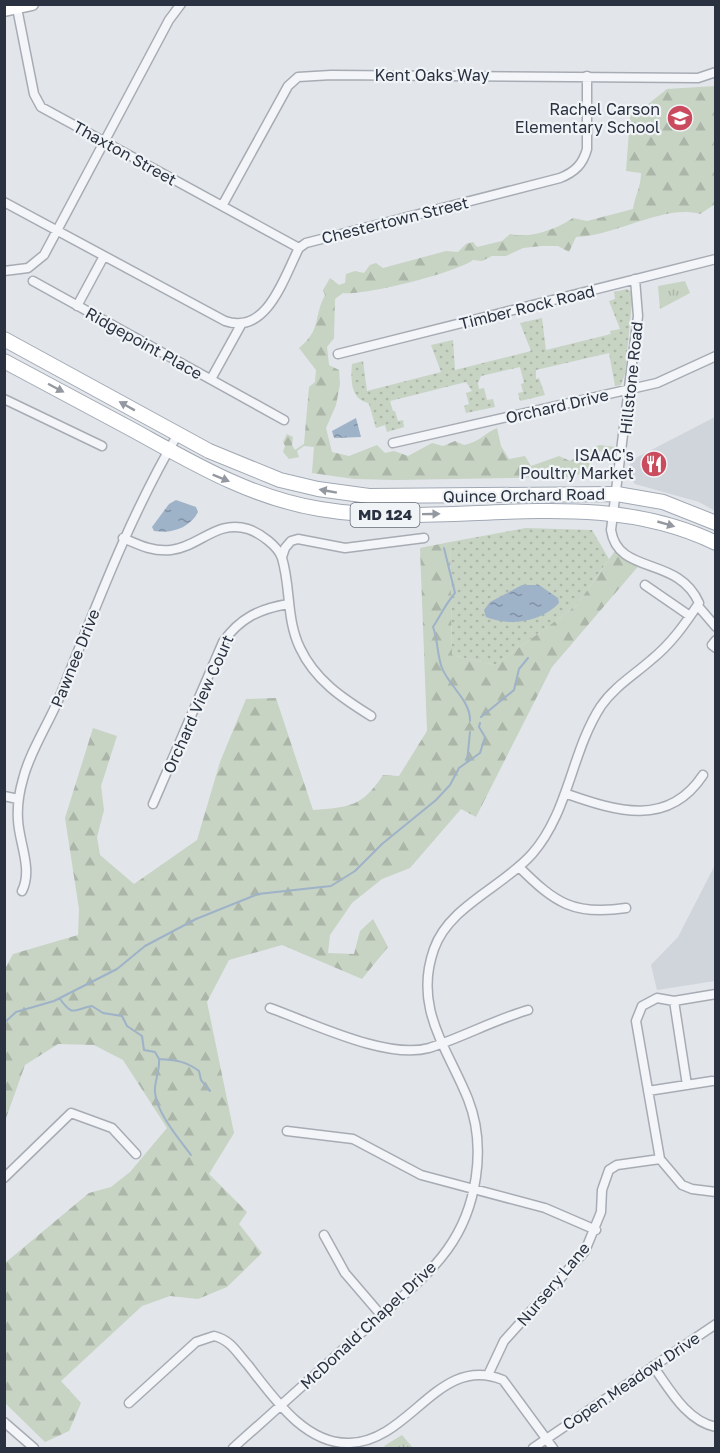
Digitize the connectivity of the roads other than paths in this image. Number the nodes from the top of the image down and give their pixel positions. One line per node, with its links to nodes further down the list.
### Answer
1 (32, 4): 3 (street)
2 (181, 4): 7 (street)
3 (17, 8): 4 (street); 7 (street, Thaxton Street)
4 (4, 10)
5 (716, 72): 6 (street, Kent Oaks Way)
6 (587, 76): 9 (street, Kent Oaks Way); 11 (street, Chestertown Street)
7 (104, 142): 9 (street, Thaxton Street); 10 (street)
8 (4, 202): 10 (street)
9 (222, 206): 11 (street, Thaxton Street)
10 (57, 230): 12 (street); 14 (street)
11 (299, 249): 18 (street, Chestertown Street)
12 (104, 256): 17 (street, Ridgepoint Place); 18 (street)
13 (716, 259): 15 (street, Timber Rock Road)
14 (4, 271)
15 (635, 279): 20 (street, Timber Rock Road); 24 (street, Hillstone Road)
16 (33, 281): 17 (street, Ridgepoint Place)
17 (77, 306): 23 (street, Ridgepoint Place)
18 (242, 323): 23 (street, Ridgepoint Place)
19 (4, 339): 27 (main road, Quince Orchard Road / MD 124, one-way to 19)
20 (338, 354)
21 (716, 356): 24 (street, Orchard Drive)
22 (4, 361): 30 (main road, Quince Orchard Road / MD 124, one-way to 30)
23 (211, 380): 26 (street, Ridgepoint Place)
24 (630, 390): 28 (street, Orchard Drive); 31 (street, Hillstone Road)
25 (4, 399): 29 (street)
26 (284, 420)
27 (178, 434): 30 (street, Pawnee Drive); 31 (main road, Quince Orchard Road / MD 124, one-way to 27)
28 (393, 443)
29 (102, 446)
30 (169, 450): 32 (main road, Quince Orchard Road / MD 124, one-way to 32); 34 (street, Pawnee Drive)
31 (617, 494): 32 (street, Hillstone Road); 33 (main road, Quince Orchard Road / MD 124)
32 (614, 513): 36 (main road, Quince Orchard Road / MD 124, one-way to 36); 40 (street)
33 (716, 523)
34 (123, 538): 37 (street); 49 (street, Pawnee Drive)
35 (424, 538): 37 (street)
36 (716, 543)
37 (282, 557): 39 (street)
38 (645, 585): 41 (street)
39 (288, 604): 45 (street); 50 (street, Orchard View Court)
40 (698, 606): 41 (street, McDonald Chapel Drive); 42 (street)
41 (690, 616): 47 (street, McDonald Chapel Drive)
42 (716, 627)
43 (716, 640): 44 (street)
44 (716, 648)
45 (371, 716)
46 (703, 775): 47 (street)
47 (567, 794): 51 (street, McDonald Chapel Drive)
48 (4, 796): 49 (street)
49 (18, 799): 52 (street, Pawnee Drive)
50 (153, 804)
51 (519, 867): 53 (street); 58 (street, McDonald Chapel Drive)
52 (22, 891)
53 (626, 908)
54 (716, 994): 55 (street)
55 (674, 1001): 60 (street); 61 (street)
56 (270, 1008): 58 (street)
57 (528, 1010): 58 (street)
58 (441, 1043): 66 (street, McDonald Chapel Drive)
59 (712, 1081): 60 (street)
60 (687, 1085): 61 (street)
61 (648, 1091): 64 (street)
62 (287, 1131): 66 (street)
63 (136, 1154): 65 (street)
64 (660, 1159): 67 (street); 68 (street, Nursery Lane)
65 (4, 1178)
66 (474, 1189): 68 (street); 70 (street, McDonald Chapel Drive)
67 (716, 1192)
68 (596, 1230): 73 (street, Nursery Lane)
69 (324, 1235): 70 (street)
70 (381, 1315): 75 (street, McDonald Chapel Drive)
71 (716, 1324): 72 (street, Copen Meadow Drive)
72 (653, 1366): 77 (street); 78 (street, Copen Meadow Drive)
73 (488, 1375): 78 (street); 79 (street)
74 (129, 1403): 75 (street)
75 (281, 1405): 79 (street); 81 (street, McDonald Chapel Drive)
76 (4, 1422): 80 (street)
77 (716, 1426)
78 (546, 1439): 82 (street, Copen Meadow Drive); 83 (street)
79 (323, 1444)
80 (34, 1449)
81 (233, 1449)
82 (533, 1449)
83 (553, 1449)

